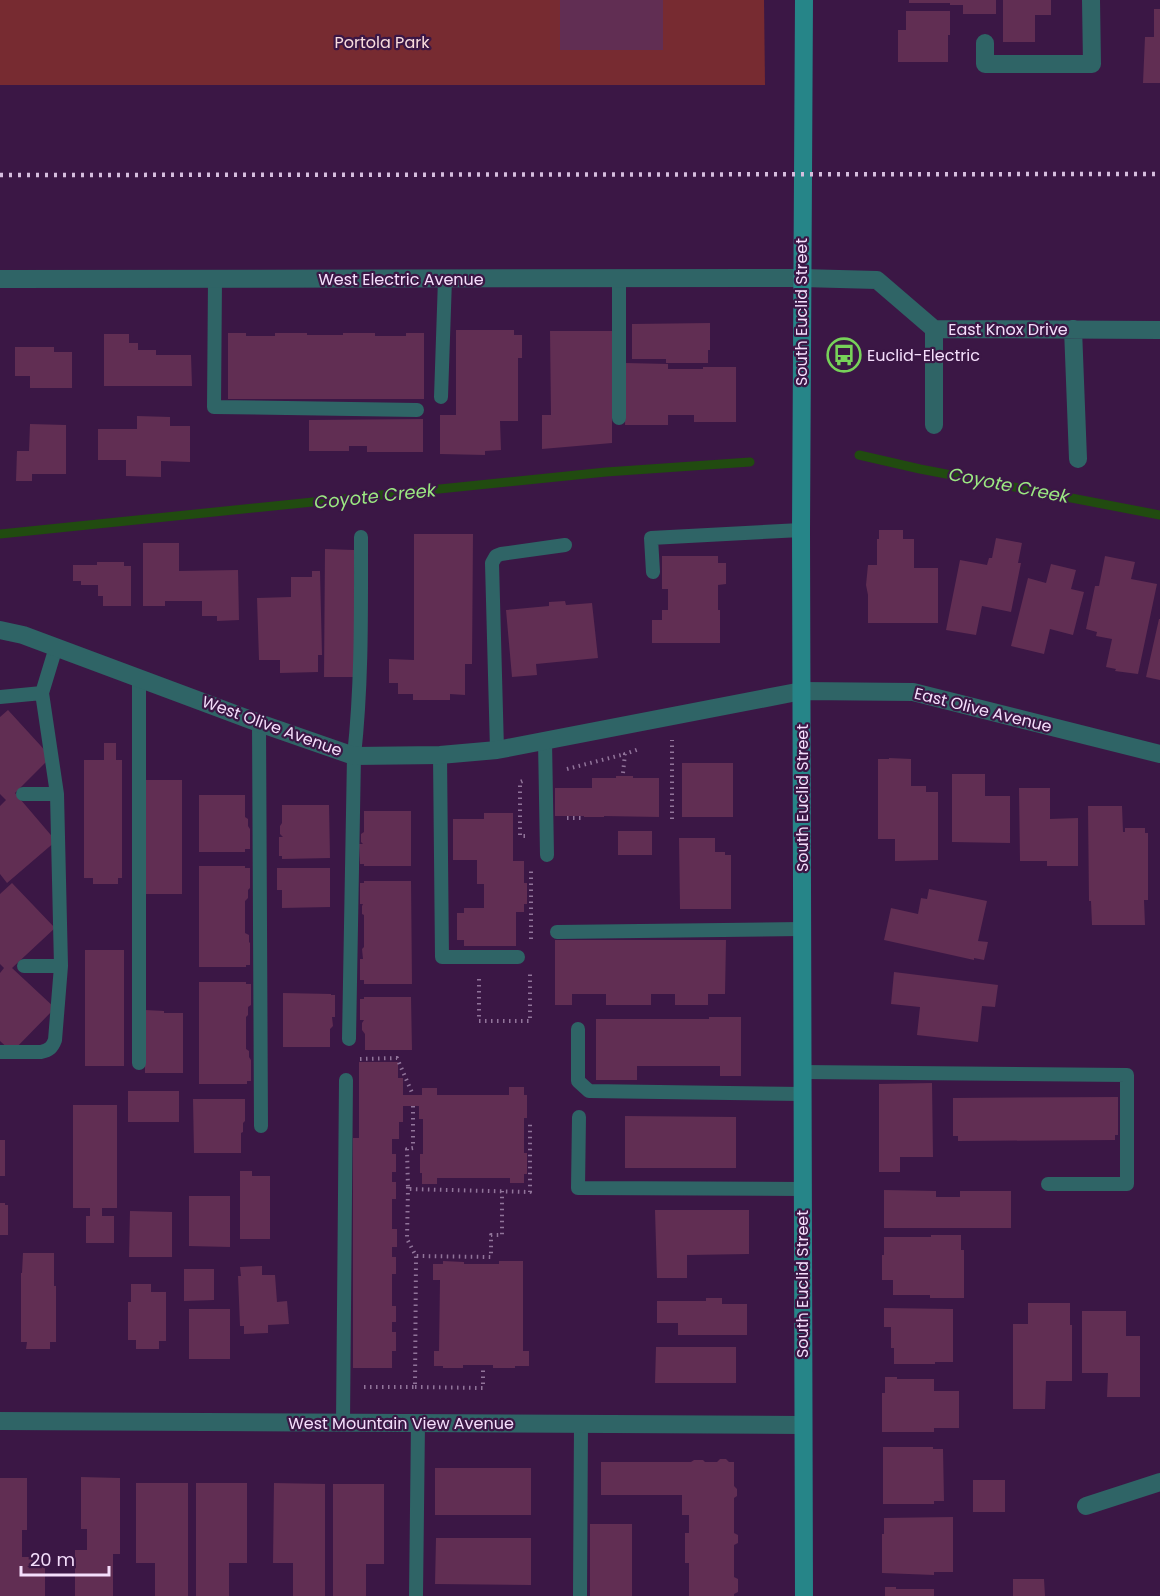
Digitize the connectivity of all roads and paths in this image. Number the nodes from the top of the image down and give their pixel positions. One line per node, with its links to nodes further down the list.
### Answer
1 (804, 0): 5 (main road, South Euclid Street)
2 (1091, 0): 3 (street)
3 (985, 43)
4 (619, 278): 5 (street, West Electric Avenue); 8 (street, West Electric Avenue); 14 (lane)
5 (802, 278): 9 (street, East Knox Drive); 17 (main road, South Euclid Street)
6 (0, 279): 7 (street, West Electric Avenue)
7 (215, 279): 8 (street, West Electric Avenue); 13 (lane)
8 (445, 279): 12 (lane)
9 (934, 329): 10 (street, East Knox Drive); 15 (street)
10 (1073, 329): 11 (street, East Knox Drive); 16 (street)
11 (1160, 330)
12 (441, 397)
13 (417, 410)
14 (619, 418)
15 (933, 425)
16 (1078, 459)
17 (801, 530): 20 (lane); 24 (main road, South Euclid Street)
18 (361, 537): 35 (lane)
19 (565, 544): 31 (lane)
20 (653, 572)
21 (0, 630): 22 (street, West Olive Avenue)
22 (56, 647): 23 (street, West Olive Avenue); 25 (lane)
23 (139, 677): 27 (street, West Olive Avenue); 52 (lane)
24 (802, 691): 28 (street, West Olive Avenue); 34 (street, East Olive Avenue); 42 (main road, South Euclid Street)
25 (42, 693): 26 (lane); 39 (lane)
26 (0, 697)
27 (259, 723): 35 (street, West Olive Avenue); 60 (lane)
28 (545, 741): 31 (street, West Olive Avenue); 37 (lane)
29 (663, 742): 40 (path)
30 (644, 748): 33 (path)
31 (497, 750): 32 (street, West Olive Avenue)
32 (440, 754): 35 (street, West Olive Avenue); 44 (lane)
33 (625, 754): 36 (path); 37 (path)
34 (1160, 754)
35 (354, 756): 50 (lane)
36 (624, 773)
37 (546, 774): 41 (lane)
38 (23, 794): 39 (lane)
39 (57, 794): 47 (lane)
40 (672, 819)
41 (547, 855)
42 (802, 929): 43 (lane); 53 (main road, South Euclid Street)
43 (557, 932)
44 (479, 957): 45 (lane); 48 (path)
45 (518, 957)
46 (24, 966): 47 (lane)
47 (61, 966): 51 (lane)
48 (530, 968)
49 (578, 1029): 55 (lane)
50 (349, 1039)
51 (0, 1052)
52 (139, 1063)
53 (802, 1072): 55 (main road, South Euclid Street); 61 (lane)
54 (346, 1080): 56 (path); 67 (lane)
55 (802, 1094): 63 (main road, South Euclid Street)
56 (413, 1095)
57 (413, 1106): 62 (path)
58 (579, 1117): 63 (lane)
59 (530, 1124): 64 (path)
60 (261, 1126)
61 (1048, 1184)
62 (408, 1186): 64 (path); 65 (path)
63 (802, 1189): 73 (main road, South Euclid Street)
64 (502, 1191): 65 (path)
65 (416, 1256): 68 (path)
66 (483, 1368): 68 (path)
67 (345, 1386): 68 (path); 70 (lane)
68 (415, 1387)
69 (0, 1421): 70 (street, West Mountain View Avenue)
70 (343, 1423): 71 (street, West Mountain View Avenue)
71 (418, 1423): 72 (street, West Mountain View Avenue); 76 (lane)
72 (580, 1423): 73 (street, West Mountain View Avenue); 77 (lane)
73 (803, 1425): 78 (main road, South Euclid Street)
74 (1160, 1482): 75 (street)
75 (1086, 1506)
76 (416, 1596)
77 (580, 1596)
78 (804, 1596)

